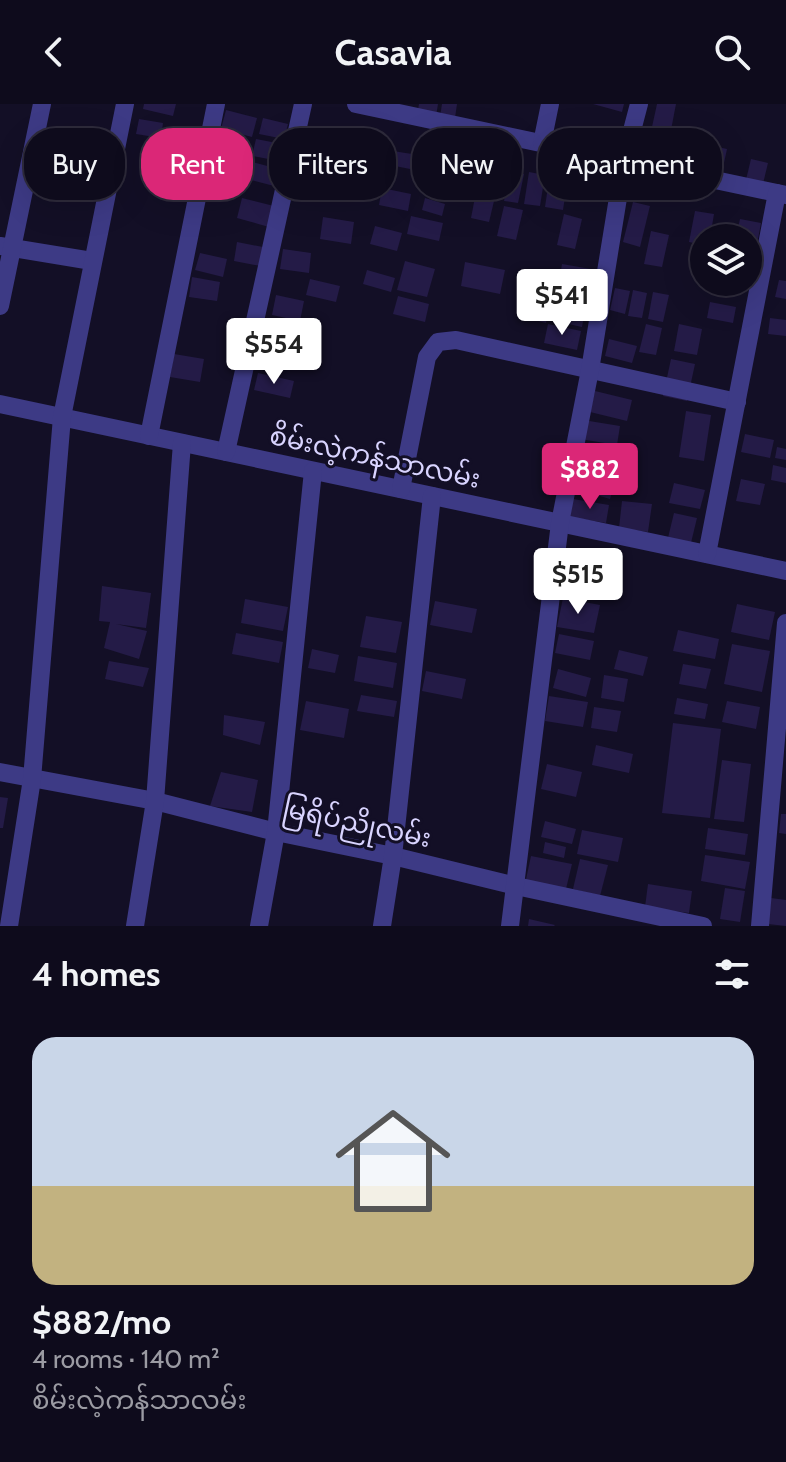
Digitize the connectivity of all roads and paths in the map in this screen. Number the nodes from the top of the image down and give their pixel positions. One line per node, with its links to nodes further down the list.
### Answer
1 (42, 104): 14 (street)
2 (125, 104): 15 (street)
3 (216, 104): 21 (street)
4 (303, 104): 23 (street)
5 (356, 104): 10 (street)
6 (550, 104): 8 (street)
7 (639, 104): 9 (street)
8 (545, 128)
9 (633, 128)
10 (538, 142)
11 (722, 181): 12 (street)
12 (782, 194): 18 (street)
13 (618, 200): 17 (street)
14 (6, 247): 15 (street); 16 (street)
15 (92, 261): 20 (street)
16 (0, 306)
17 (590, 370): 18 (street); 25 (street); 27 (street)
18 (737, 402): 28 (street)
19 (0, 404): 20 (street, စိမ်းလဲ့ကန်သာလမ်း)
20 (62, 417): 21 (street, စိမ်းလဲ့ကန်သာလမ်း); 32 (street)
21 (149, 436): 22 (street, စိမ်းလဲ့ကန်သာလမ်း)
22 (182, 443): 23 (street, စိမ်းလဲ့ကန်သာလမ်း); 33 (street)
23 (226, 452): 24 (street, စိမ်းလဲ့ကန်သာလမ်း)
24 (313, 471): 25 (street, စိမ်းလဲ့ကန်သာလမ်း); 34 (street)
25 (401, 489): 26 (street, စိမ်းလဲ့ကန်သာလမ်း)
26 (432, 496): 27 (street, စိမ်းလဲ့ကန်သာလမ်း); 35 (street)
27 (560, 523): 28 (street, စိမ်းလဲ့ကန်သာလမ်း); 36 (street)
28 (707, 554): 29 (street, စိမ်းလဲ့ကန်သာလမ်း)
29 (786, 571)
30 (786, 623): 44 (street)
31 (0, 772): 32 (street, မြရိပ်ညိုလမ်း)
32 (32, 779): 33 (street, မြရိပ်ညိုလမ်း); 38 (street)
33 (155, 801): 34 (street, မြရိပ်ညိုလမ်း); 39 (street)
34 (276, 832): 35 (street, မြရိပ်ညိုလမ်း); 40 (street)
35 (393, 856): 36 (street, မြရိပ်ညိုလမ်း); 41 (street)
36 (516, 886): 37 (street, မြရိပ်ညိုလမ်း); 42 (street)
37 (639, 919): 43 (street, မြရိပ်ညိုလမ်း)
38 (9, 926)
39 (135, 926)
40 (259, 926)
41 (382, 926)
42 (510, 926)
43 (703, 926)
44 (760, 926)

